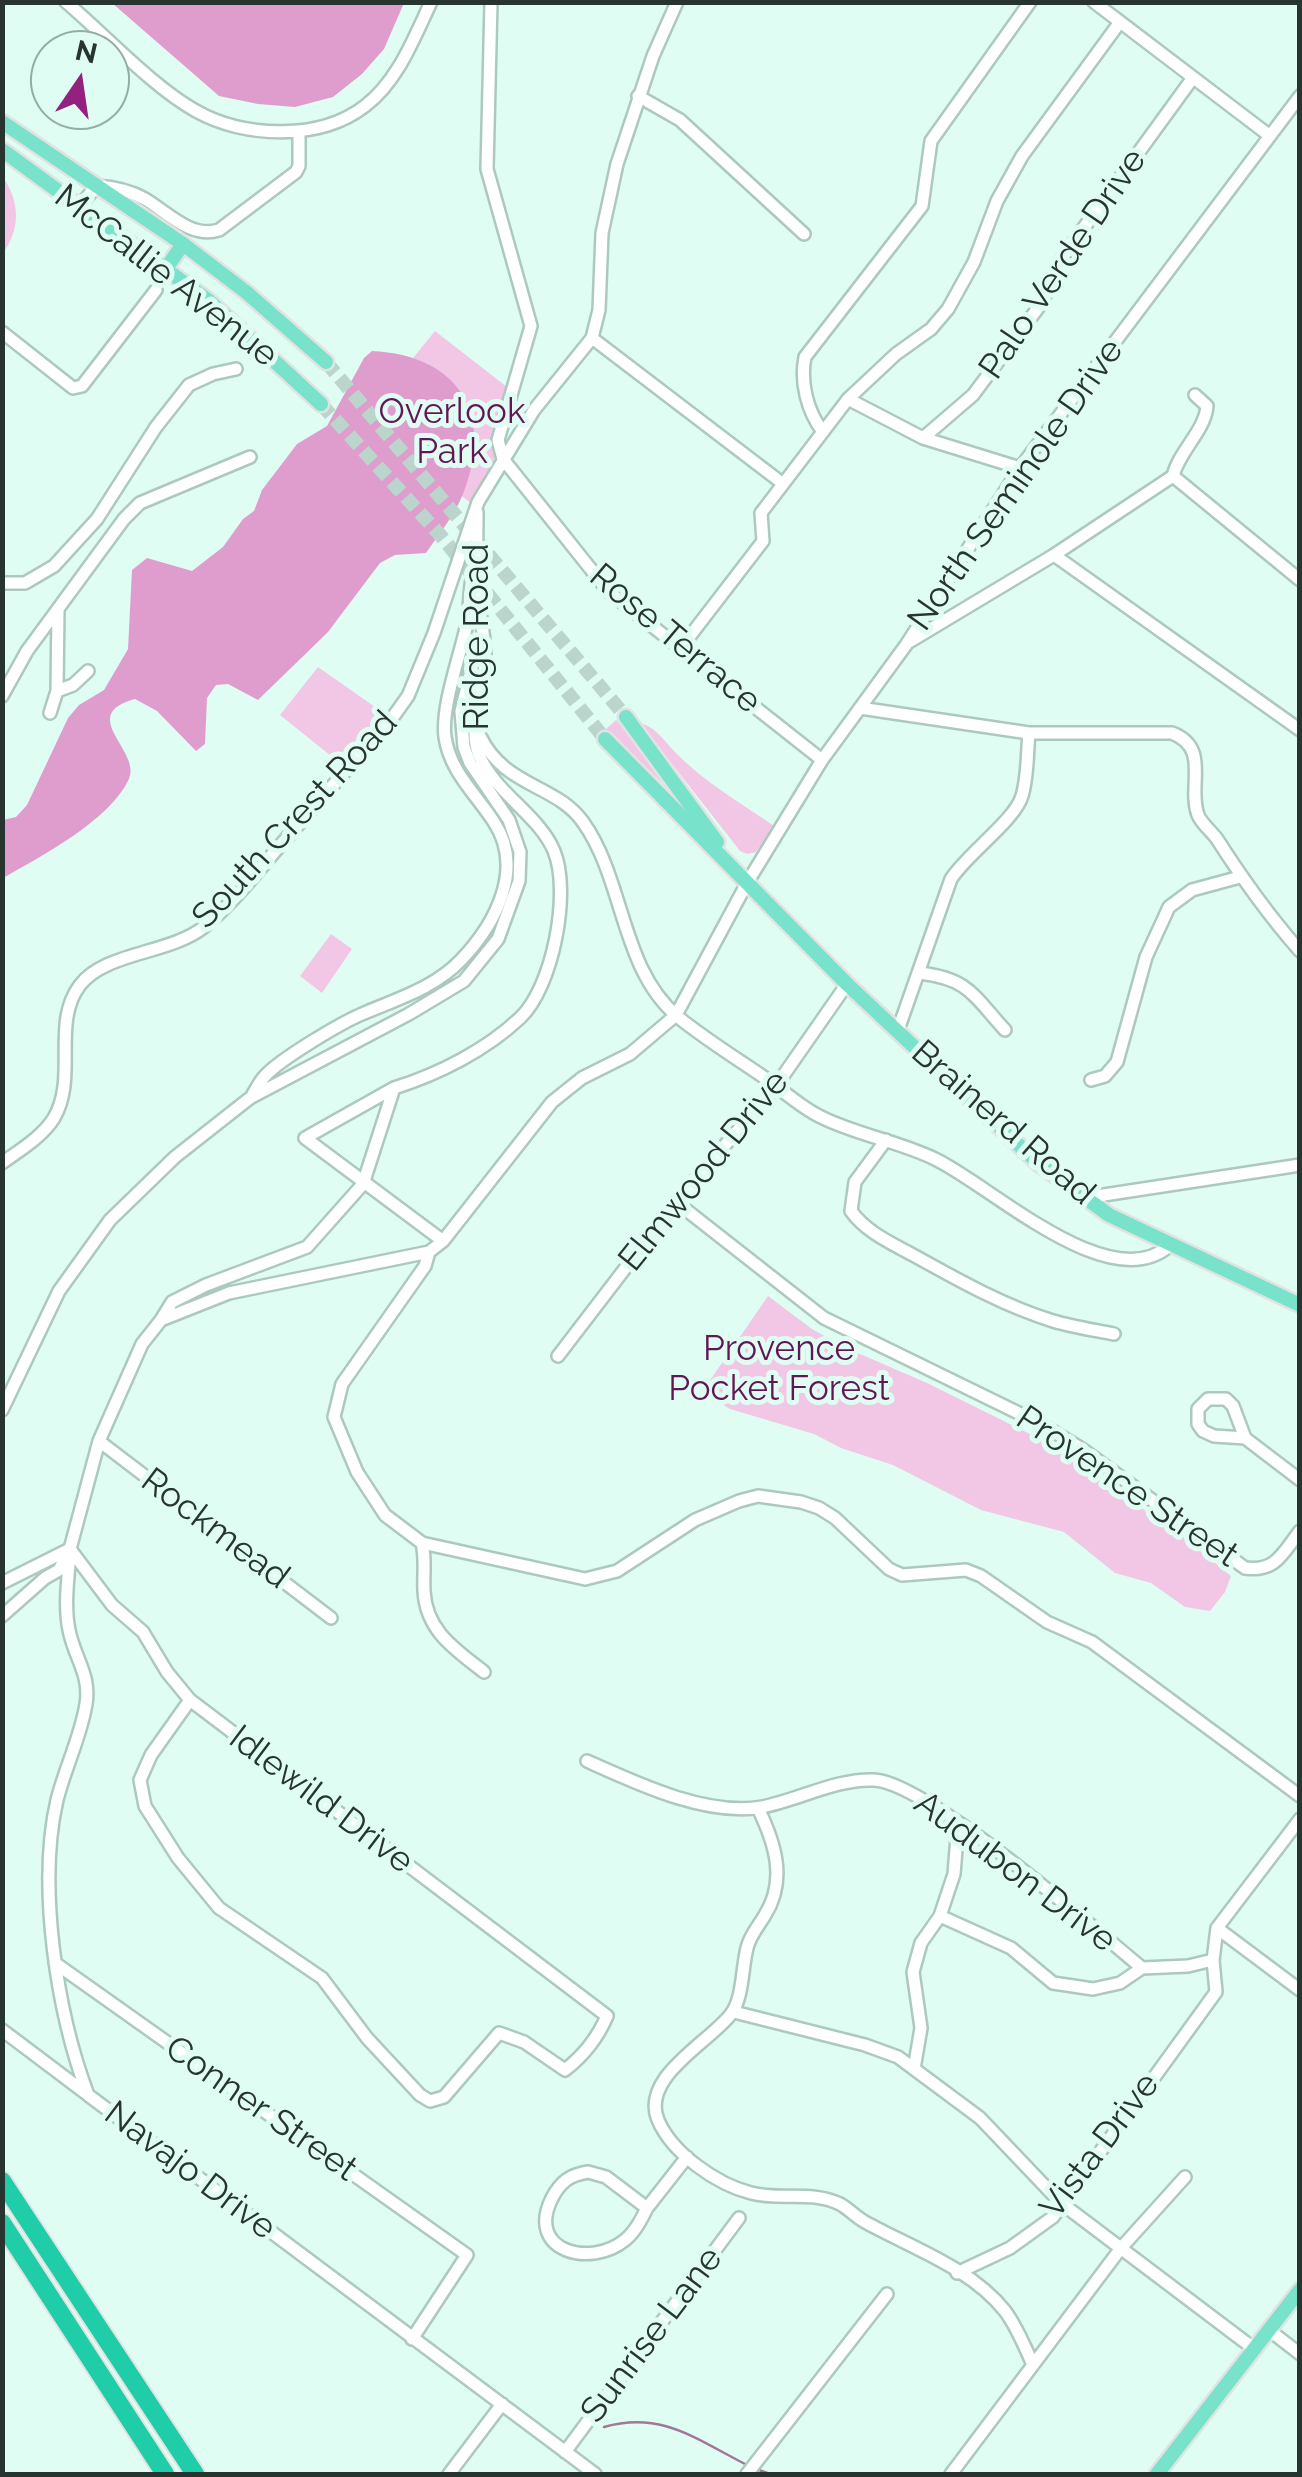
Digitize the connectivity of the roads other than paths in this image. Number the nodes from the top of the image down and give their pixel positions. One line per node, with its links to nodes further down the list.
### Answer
1 (66, 2): 12 (street)
2 (431, 2): 12 (street)
3 (491, 2): 31 (street)
4 (677, 2): 9 (street)
5 (1030, 2): 28 (street)
6 (1094, 2): 7 (street)
7 (1120, 22): 8 (street); 26 (street)
8 (1192, 79): 13 (street); 29 (street, Palo Verde Drive)
9 (638, 96): 17 (street); 22 (street)
10 (1300, 96): 13 (street, North Seminole Drive)
11 (2, 122): 15 (main road, McCallie Avenue)
12 (299, 131): 15 (street)
13 (1270, 136): 32 (street, North Seminole Drive)
14 (4, 151): 16 (main road, McCallie Avenue)
15 (97, 186): 16 (street); 18 (main road, McCallie Avenue)
16 (80, 205): 19 (main road, McCallie Avenue)
17 (804, 234)
18 (183, 244): 19 (main road); 23 (main road, McCallie Avenue)
19 (166, 270): 27 (main road, McCallie Avenue)
20 (156, 290): 21 (street)
21 (2, 332)
22 (592, 338): 31 (street, South Crest Road); 34 (street)
23 (326, 362)
24 (236, 369): 36 (street)
25 (1194, 394): 33 (street)
26 (848, 399): 28 (street); 29 (street)
27 (321, 404)
28 (823, 432): 34 (street)
29 (923, 438): 32 (street)
30 (250, 457): 37 (street)
31 (503, 459): 35 (street, South Crest Road); 45 (street, Rose Terrace)
32 (1020, 468): 44 (street, North Seminole Drive)
33 (1173, 476): 38 (street); 40 (street)
34 (782, 483): 45 (street)
35 (478, 502): 39 (street, Ridge Road); 70 (street, South Crest Road)
36 (97, 519): 37 (street); 41 (street)
37 (110, 540): 42 (street)
38 (1054, 555): 44 (street); 53 (street)
39 (477, 558): 43 (street, Ridge Road); 68 (street)
40 (1300, 580)
41 (2, 584)
42 (58, 609): 47 (street); 48 (street)
43 (482, 632): 52 (street, Ridge Road); 68 (street)
44 (906, 645): 49 (street, North Seminole Drive)
45 (680, 649): 56 (street, Rose Terrace)
46 (88, 671): 47 (street)
47 (57, 691): 50 (street)
48 (3, 694)
49 (860, 708): 54 (street); 56 (street, North Seminole Drive)
50 (50, 713)
51 (626, 717): 58 (main road, Brainerd Road)
52 (477, 727): 62 (street); 67 (street, Ridge Road)
53 (1300, 730)
54 (1029, 733): 57 (street); 60 (street)
55 (605, 739): 58 (main road, Brainerd Road)
56 (822, 760): 58 (street, North Seminole Drive)
57 (1240, 877): 59 (street); 65 (street)
58 (746, 883): 61 (main road, Brainerd Road); 62 (street, North Seminole Drive)
59 (1300, 951)
60 (920, 973): 63 (street); 64 (street)
61 (848, 984): 63 (main road, Brainerd Road); 66 (street, Elmwood Drive)
62 (676, 1015): 66 (street); 75 (street)
63 (898, 1030): 73 (main road, Brainerd Road)
64 (1005, 1030)
65 (1092, 1080)
66 (776, 1086): 69 (street); 74 (street, Elmwood Drive)
67 (394, 1088): 72 (street); 72 (street, Ridge Road)
68 (250, 1098): 82 (street)
69 (886, 1140): 76 (street); 80 (street)
70 (2, 1164)
71 (1300, 1166): 73 (street)
72 (363, 1184): 75 (street); 79 (street)
73 (1084, 1198): 76 (main road, Brainerd Road)
74 (676, 1202): 81 (street, Elmwood Drive); 86 (street, Provence Street)
75 (443, 1242): 77 (street)
76 (1169, 1246): 78 (main road, Brainerd Road)
77 (429, 1252): 79 (street); 87 (street)
78 (1300, 1305)
79 (161, 1320): 84 (street)
80 (1114, 1334)
81 (558, 1356)
82 (2, 1410)
83 (1245, 1438): 83 (street); 85 (street)
84 (100, 1441): 88 (street); 91 (street, Rockmead)
85 (1300, 1480)
86 (1300, 1531)
87 (422, 1543): 92 (street); 95 (street)
88 (70, 1549): 89 (street); 90 (street); 93 (street, Idlewild Drive); 102 (street, Navajo Drive)
89 (2, 1583)
90 (2, 1616)
91 (330, 1618)
92 (484, 1672)
93 (190, 1700): 93 (street, Idlewild Drive)
94 (586, 1761): 96 (street, Audubon Drive)
95 (1300, 1796)
96 (758, 1808): 98 (street, Audubon Drive); 105 (street)
97 (1300, 1820): 100 (street, Vista Drive)
98 (958, 1825): 99 (street); 103 (street, Audubon Drive)
99 (940, 1916): 103 (street); 107 (street)
100 (1217, 1928): 101 (street, Vista Drive); 104 (street)
101 (1212, 1960): 103 (street, Audubon Drive); 112 (street, Vista Drive)
102 (55, 1963): 108 (street, Navajo Drive); 121 (street, Conner Street)
103 (1142, 1968)
104 (1300, 1990)
105 (734, 2012): 107 (street); 109 (street)
106 (2, 2030): 108 (street)
107 (914, 2069): 112 (street)
108 (88, 2095): 121 (street, Navajo Drive)
109 (687, 2157): 113 (street); 117 (street)
110 (1185, 2177): 116 (street)
111 (2, 2180): 128 (highway)
112 (1061, 2203): 116 (street); 117 (street, Vista Drive)
113 (646, 2208): 113 (street)
114 (739, 2218): 126 (street, Sunrise Lane)
115 (2, 2223): 127 (highway)
116 (1121, 2248): 122 (street); 124 (street)
117 (957, 2273): 124 (street)
118 (1300, 2290): 120 (main road)
119 (887, 2294): 131 (street)
120 (1269, 2330): 122 (main road); 123 (street)
121 (412, 2339): 125 (street, Navajo Drive)
122 (1253, 2348): 133 (main road)
123 (1300, 2354)
124 (1034, 2365): 132 (street)
125 (502, 2404): 126 (street, Navajo Drive); 129 (street)
126 (565, 2452): 130 (street, Navajo Drive)
127 (166, 2474)
128 (195, 2474)
129 (450, 2474)
130 (595, 2474)
131 (747, 2474)
132 (951, 2474)
133 (1158, 2474)

